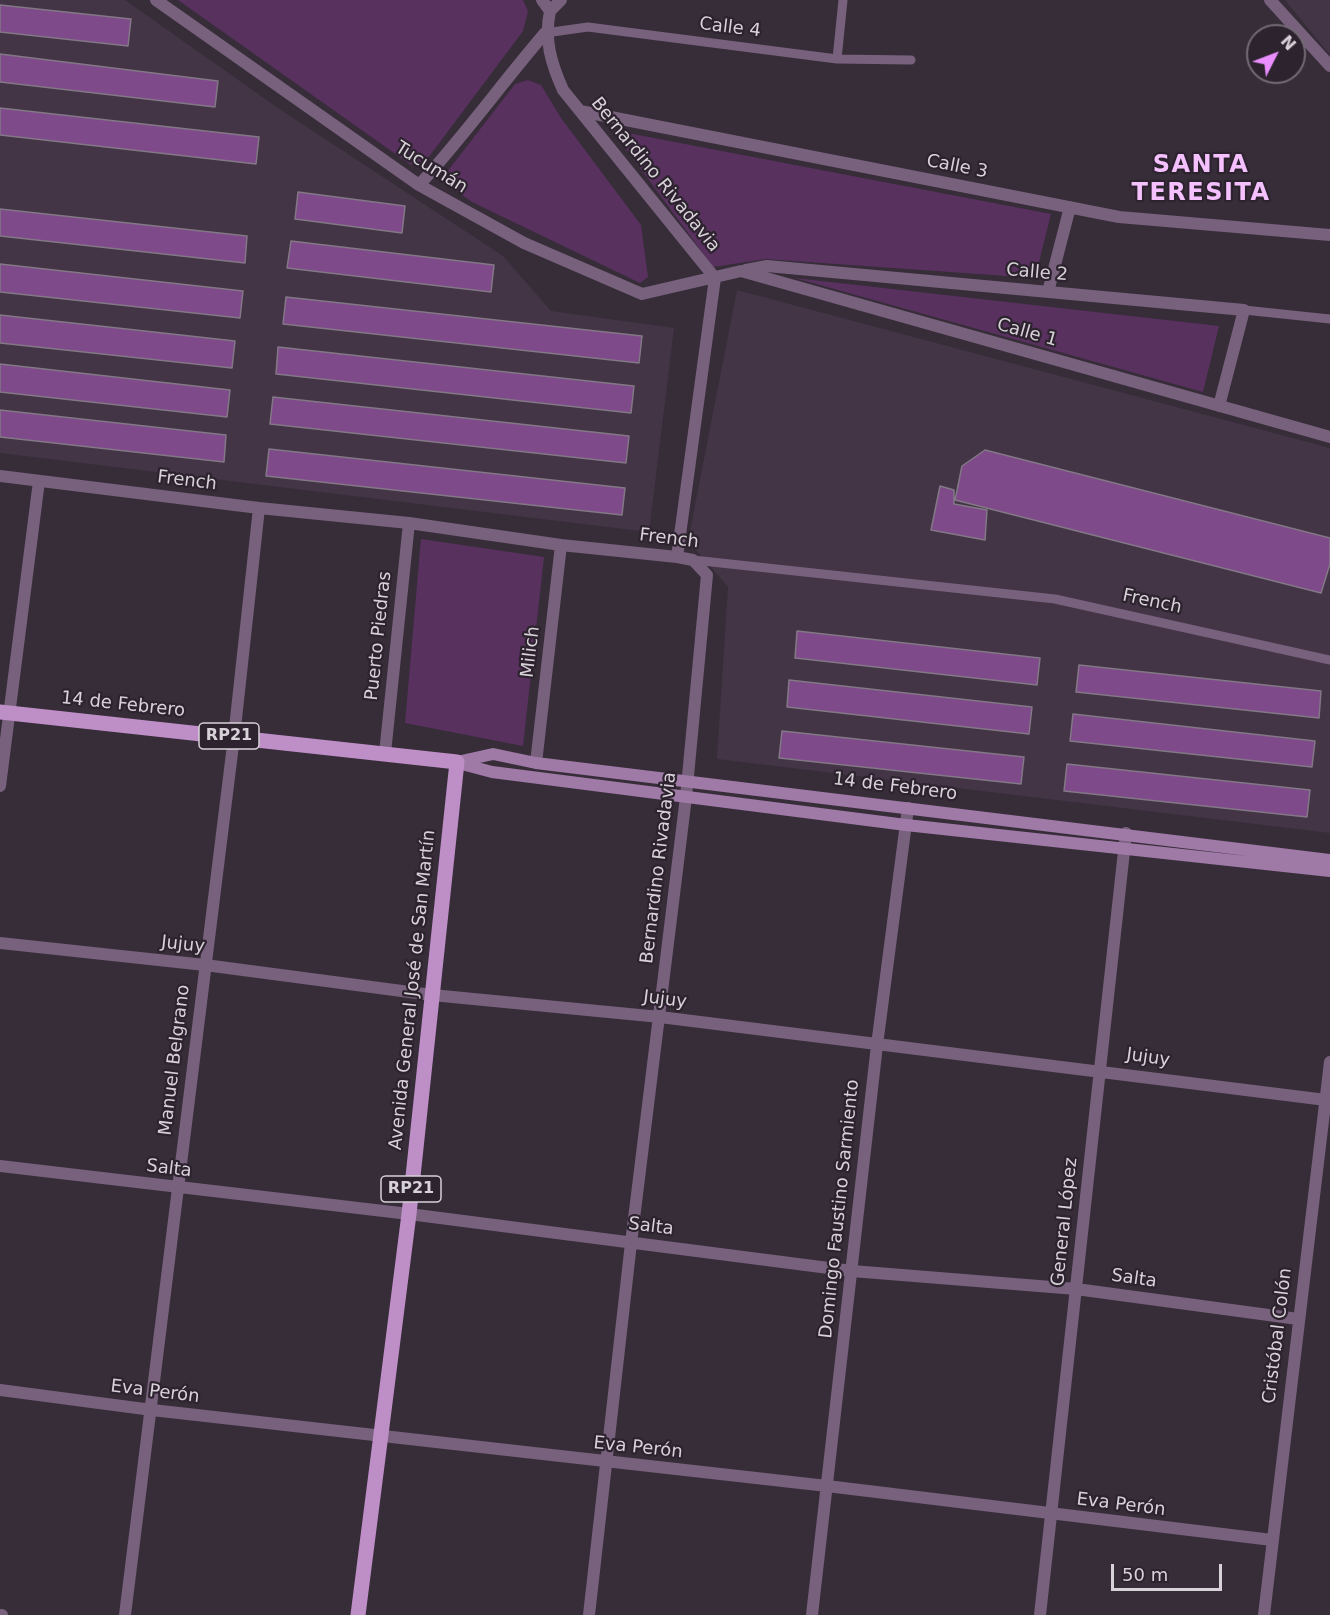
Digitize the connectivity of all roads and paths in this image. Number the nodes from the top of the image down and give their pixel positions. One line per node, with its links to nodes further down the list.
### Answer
1 (156, 0): 11 (street, Tucumán)
2 (561, 0): 5 (street)
3 (843, 0): 7 (lane)
4 (1270, 0): 9 (street)
5 (546, 5): 6 (street, Bernardino Rivadavia)
6 (545, 33): 7 (lane, Calle 4); 10 (street, Bernardino Rivadavia); 11 (street)
7 (837, 59): 8 (lane, Calle 4)
8 (911, 60)
9 (1330, 66)
10 (580, 111): 12 (street, Calle 3); 15 (street, Bernardino Rivadavia)
11 (419, 184): 15 (street, Tucumán)
12 (1070, 207): 13 (street, Calle 3); 16 (street)
13 (1330, 235)
14 (741, 271): 15 (street); 16 (street, Calle 2); 19 (street, Calle 1)
15 (715, 278): 26 (street, Bernardino Rivadavia)
16 (1048, 292): 17 (street, Calle 2)
17 (1244, 310): 18 (lane, Calle 2); 19 (street)
18 (1330, 319)
19 (1219, 405): 20 (street, Calle 1)
20 (1330, 437)
21 (0, 476): 22 (street, French)
22 (39, 481): 23 (street, French); 29 (street)
23 (259, 508): 24 (street, French); 30 (street, Manuel Belgrano)
24 (409, 523): 25 (street, French); 31 (street, Puerto Piedras)
25 (561, 544): 26 (street, French); 33 (street, Milich)
26 (677, 557): 27 (street, French)
27 (693, 560): 28 (lane, French); 34 (street, Bernardino Rivadavia)
28 (1330, 660)
29 (5, 712): 30 (main road, 14 de Febrero / RP21); 35 (street)
30 (234, 737): 31 (main road, 14 de Febrero / RP21); 44 (street, Manuel Belgrano)
31 (385, 753): 32 (main road, 14 de Febrero / RP21)
32 (457, 762): 33 (main road, 14 de Febrero); 36 (main road, 14 de Febrero); 45 (main road, Avenida General José de San Martín / RP21)
33 (536, 763): 34 (main road, 14 de Febrero)
34 (688, 782): 36 (street, Bernardino Rivadavia); 37 (main road, 14 de Febrero)
35 (0, 786)
36 (686, 797): 38 (main road, 14 de Febrero); 46 (street, Bernardino Rivadavia)
37 (908, 808): 38 (street, Domingo Faustino Sarmiento); 39 (main road, 14 de Febrero)
38 (906, 825): 40 (main road, 14 de Febrero); 47 (street, Domingo Faustino Sarmiento)
39 (1126, 833): 40 (street, General López); 41 (main road, 14 de Febrero)
40 (1124, 848): 42 (main road, 14 de Febrero); 49 (street, General López)
41 (1330, 860)
42 (1330, 871)
43 (0, 943): 44 (street, Jujuy)
44 (205, 965): 45 (street, Jujuy); 52 (street, Manuel Belgrano)
45 (432, 995): 46 (street, Jujuy); 53 (main road, Avenida General José de San Martín / RP21)
46 (660, 1017): 47 (street, Jujuy); 54 (street, Bernardino Rivadavia)
47 (877, 1046): 49 (street, Jujuy); 55 (street, Domingo Faustino Sarmiento)
48 (1330, 1062): 50 (street, Cristóbal Colón)
49 (1101, 1070): 50 (street, Jujuy); 56 (street, General López)
50 (1326, 1100): 57 (street, Cristóbal Colón)
51 (0, 1166): 52 (street, Salta)
52 (178, 1189): 53 (street, Salta); 59 (street, Manuel Belgrano)
53 (409, 1214): 54 (street, Salta); 60 (main road, Avenida General José de San Martín / RP21)
54 (631, 1243): 55 (street, Salta); 61 (street, Bernardino Rivadavia)
55 (852, 1271): 56 (street, Salta); 62 (street, Domingo Faustino Sarmiento)
56 (1076, 1289): 57 (street, Salta); 63 (street, General López)
57 (1298, 1319): 64 (street, Cristóbal Colón)
58 (0, 1390): 59 (street, Eva Perón)
59 (152, 1410): 60 (street, Eva Perón); 65 (street, Manuel Belgrano)
60 (382, 1435): 61 (street, Eva Perón); 66 (main road, Avenida General José de San Martín / RP21)
61 (606, 1463): 62 (street, Eva Perón); 67 (street, Bernardino Rivadavia)
62 (827, 1486): 63 (street, Eva Perón); 68 (street, Domingo Faustino Sarmiento)
63 (1052, 1515): 64 (street, Eva Perón); 69 (street, General López)
64 (1272, 1540): 70 (street, Cristóbal Colón)
65 (125, 1615)
66 (358, 1615)
67 (589, 1615)
68 (812, 1615)
69 (1040, 1615)
70 (1264, 1615)

